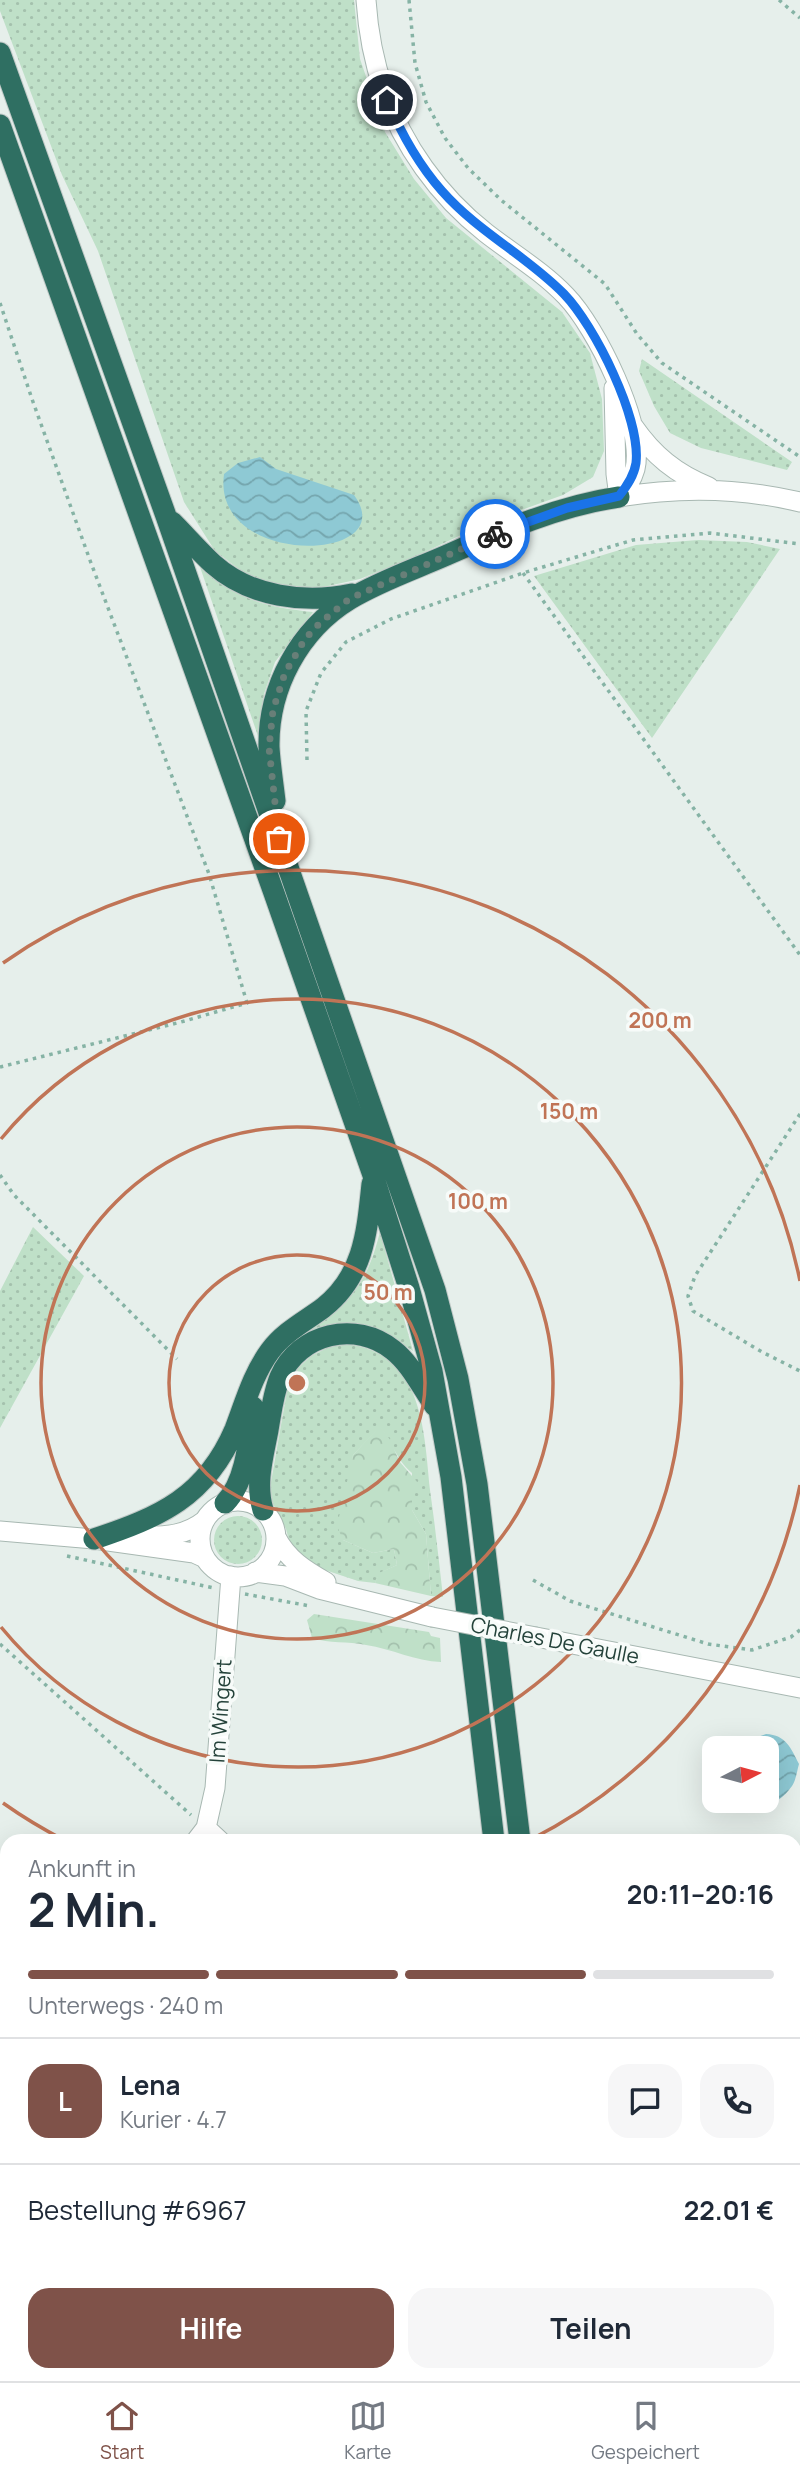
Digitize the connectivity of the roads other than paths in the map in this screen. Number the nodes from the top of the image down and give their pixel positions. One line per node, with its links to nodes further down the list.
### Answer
1 (366, 0): 4 (street)
2 (0, 53): 9 (highway)
3 (0, 125): 12 (highway)
4 (613, 377): 5 (street); 7 (street)
5 (632, 424): 6 (street); 7 (street)
6 (716, 490): 7 (street); 8 (street)
7 (619, 496): 10 (highway)
8 (800, 502)
9 (166, 516): 10 (highway); 11 (highway)
10 (367, 590): 11 (highway)
11 (279, 839): 30 (highway)
12 (373, 1175): 13 (highway); 14 (highway)
13 (255, 1381): 15 (highway); 20 (highway)
14 (442, 1416): 16 (highway); 29 (highway)
15 (225, 1503): 16 (street); 17 (street)
16 (262, 1510): 19 (street)
17 (204, 1521): 20 (street); 21 (street)
18 (0, 1531): 20 (street)
19 (276, 1537): 22 (street); 24 (street, Charles De Gaulle)
20 (94, 1539): 21 (street)
21 (205, 1558): 23 (street)
22 (255, 1573): 23 (street); 24 (street, Charles De Gaulle)
23 (231, 1576): 28 (street, Im Wingert)
24 (361, 1600): 26 (street, Charles De Gaulle, bridge)
25 (800, 1675): 26 (street, Charles De Gaulle)
26 (749, 1677): 27 (street, Charles De Gaulle)
27 (800, 1688)
28 (207, 1834)
29 (493, 1834)
30 (519, 1834)

